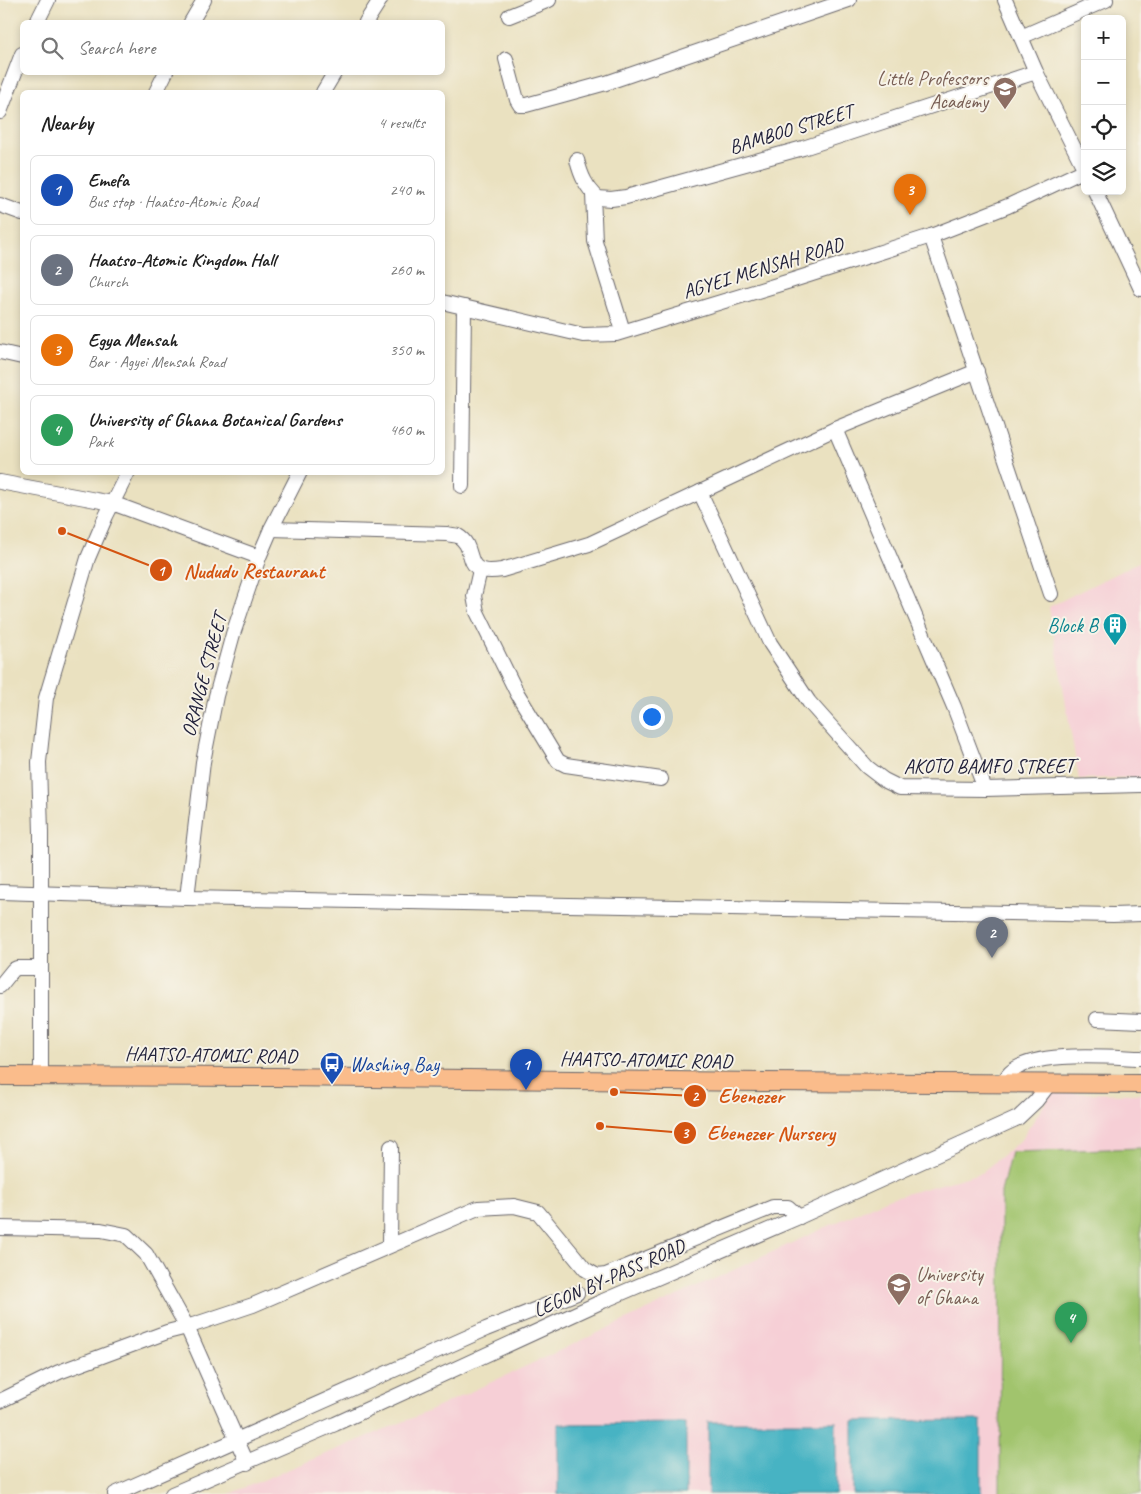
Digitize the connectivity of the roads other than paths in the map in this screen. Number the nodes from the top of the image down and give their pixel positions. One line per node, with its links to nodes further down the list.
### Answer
1 (48, 0): 9 (street)
2 (204, 0): 10 (street)
3 (380, 0): 11 (street)
4 (549, 0): 8 (street)
5 (850, 0): 14 (street)
6 (1005, 0): 12 (street)
7 (1106, 0): 12 (street)
8 (509, 16)
9 (38, 20)
10 (193, 20)
11 (367, 20)
12 (1021, 37): 15 (street)
13 (20, 59): 20 (street)
14 (506, 59)
15 (1036, 72): 22 (street); 24 (street, BAMBOO STREET)
16 (164, 75): 18 (street)
17 (333, 75): 19 (street)
18 (157, 90)
19 (324, 90)
20 (0, 112)
21 (576, 160): 24 (street)
22 (1081, 162)
23 (1081, 172): 28 (street, AGYEI MENSAH ROAD)
24 (593, 194): 32 (street)
25 (1097, 195): 29 (street)
26 (0, 205): 27 (street)
27 (20, 212)
28 (931, 236): 32 (street, AGYEI MENSAH ROAD); 35 (street)
29 (1141, 289)
30 (445, 303): 31 (street, AGYEI MENSAH ROAD)
31 (464, 307): 32 (street, AGYEI MENSAH ROAD); 40 (street)
32 (623, 331)
33 (0, 352): 34 (street)
34 (20, 357)
35 (977, 371): 36 (street); 46 (street)
36 (835, 429): 41 (street); 49 (street)
37 (126, 475): 42 (street)
38 (298, 475): 43 (street, ORANGE STREET)
39 (0, 482): 42 (street)
40 (462, 486)
41 (700, 492): 45 (street); 49 (street, AKOTO BAMFO STREET)
42 (112, 503): 44 (street); 51 (street)
43 (271, 529): 44 (street, ORANGE STREET); 45 (street)
44 (259, 557): 52 (street, ORANGE STREET)
45 (480, 570): 47 (street)
46 (1051, 594)
47 (661, 779)
48 (1141, 785): 49 (street, AKOTO BAMFO STREET)
49 (985, 789)
50 (0, 892): 51 (street)
51 (41, 892): 52 (street); 54 (street)
52 (187, 898): 53 (street)
53 (1141, 914)
54 (41, 968): 55 (street); 59 (street)
55 (0, 986)
56 (1097, 1019): 57 (street)
57 (1141, 1021)
58 (1141, 1058): 61 (street)
59 (41, 1075): 60 (main road, HAATSO-ATOMIC ROAD); 61 (main road, HAATSO-ATOMIC ROAD)
60 (0, 1076)
61 (1003, 1083): 62 (main road, HAATSO-ATOMIC ROAD)
62 (1050, 1083): 63 (main road, HAATSO-ATOMIC ROAD); 65 (street, LEGON BY-PASS ROAD)
63 (1141, 1084)
64 (391, 1147): 67 (street)
65 (800, 1217): 67 (street); 72 (street, LEGON BY-PASS ROAD)
66 (0, 1228): 69 (street)
67 (390, 1245): 69 (street)
68 (577, 1293): 71 (street)
69 (187, 1327): 70 (street); 71 (street)
70 (0, 1401)
71 (236, 1440): 72 (street); 73 (street)
72 (247, 1463): 74 (street, LEGON BY-PASS ROAD)
73 (115, 1494)
74 (172, 1494)

